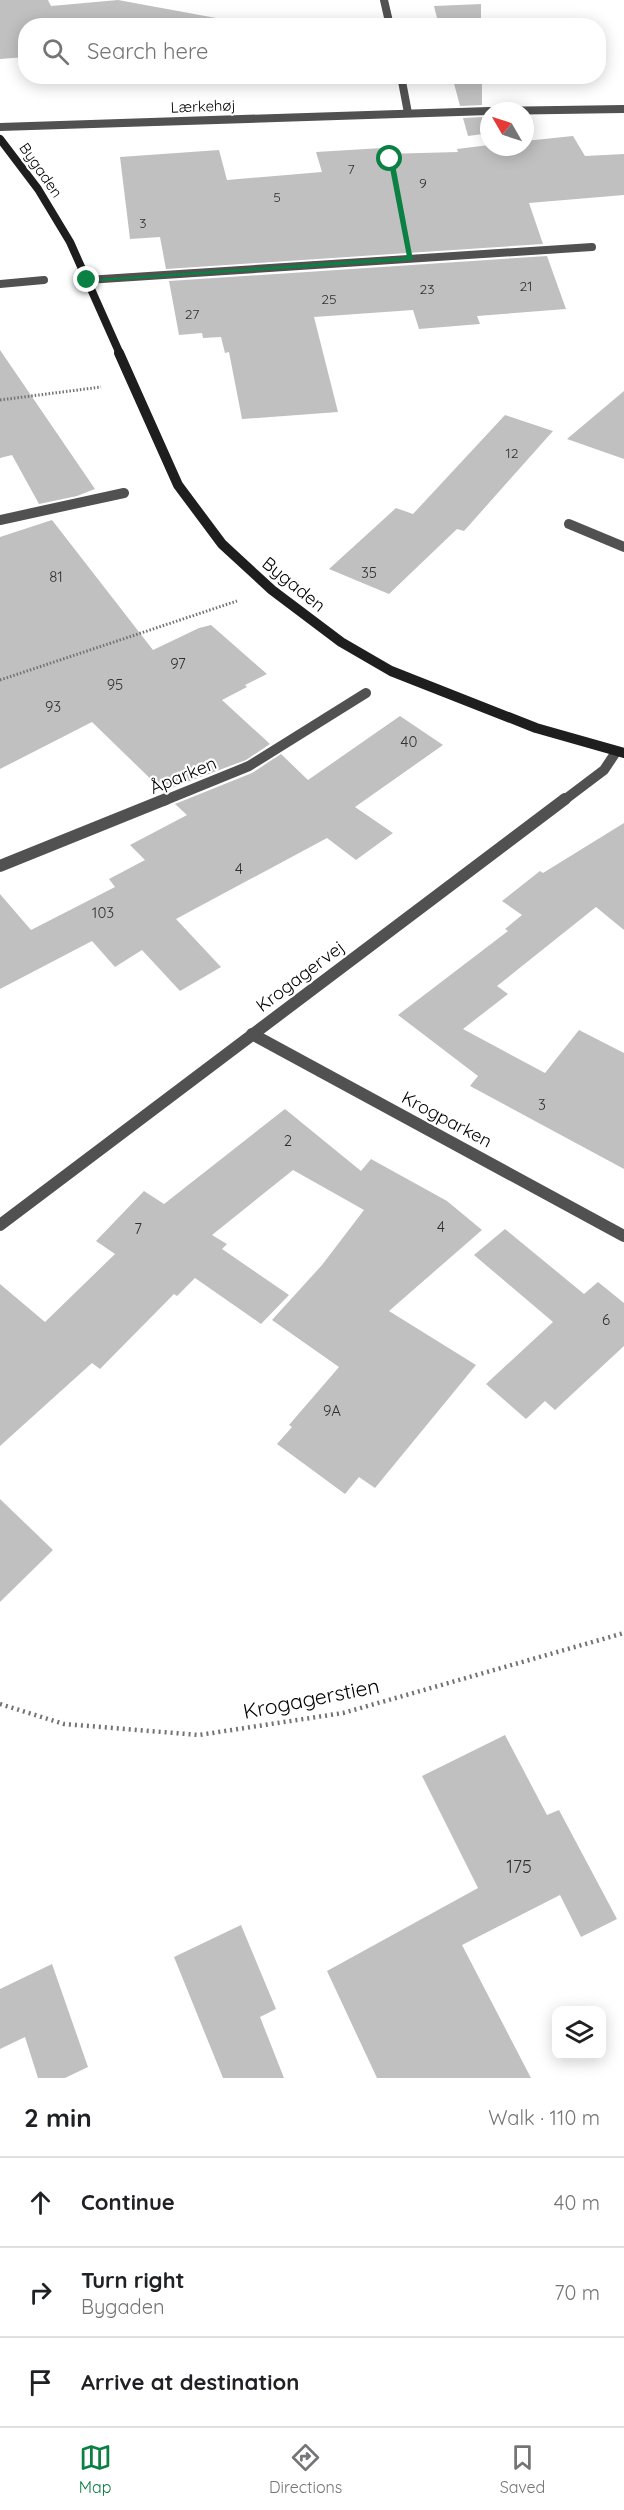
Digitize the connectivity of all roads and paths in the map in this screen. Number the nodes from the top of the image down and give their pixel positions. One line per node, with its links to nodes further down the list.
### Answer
1 (384, 0): 2 (street)
2 (388, 18)
3 (403, 84): 7 (street)
4 (624, 109): 5 (street)
5 (534, 110)
6 (480, 111): 7 (street, Lærkehøj)
7 (408, 113): 8 (street, Lærkehøj)
8 (0, 127)
9 (1, 140): 14 (street, Bygaden)
10 (390, 159): 12 (path)
11 (592, 247): 12 (street)
12 (411, 259): 14 (street)
13 (44, 280): 15 (street)
14 (87, 280): 16 (street, Bygaden)
15 (0, 284)
16 (132, 383): 17 (path); 22 (street, Bygaden)
17 (0, 400)
18 (124, 493): 19 (street)
19 (0, 520)
20 (569, 524): 21 (street)
21 (624, 547)
22 (272, 590): 23 (path); 25 (street, Bygaden)
23 (0, 680)
24 (366, 693): 26 (street, Åparken)
25 (620, 752): 27 (street, Krogagervej)
26 (0, 866)
27 (252, 1034): 28 (street, Krogagervej); 29 (street, Krogparken)
28 (0, 1225)
29 (624, 1236)
30 (624, 1633): 31 (path, Krogagerstien)
31 (0, 1704)

